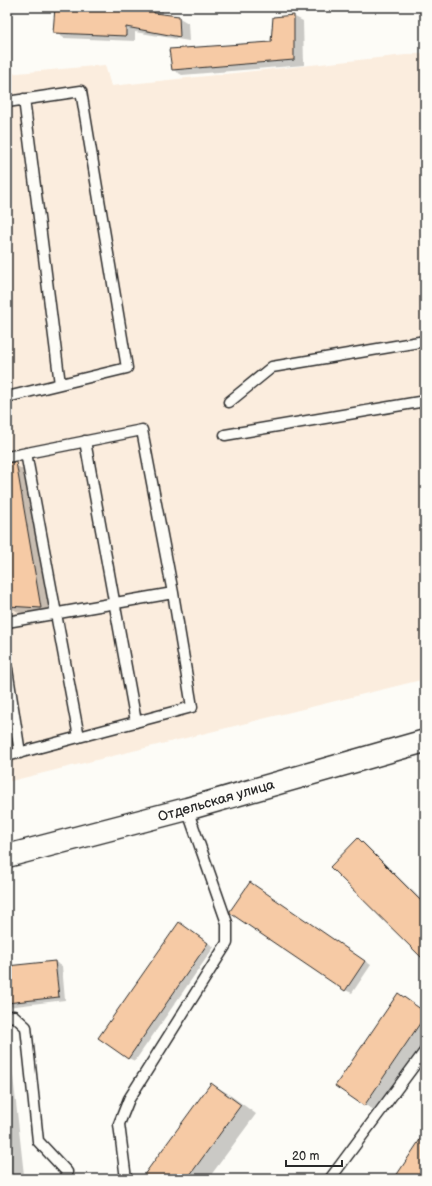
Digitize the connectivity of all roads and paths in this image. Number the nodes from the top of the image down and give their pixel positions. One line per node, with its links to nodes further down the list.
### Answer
1 (24, 99): 2 (lane); 4 (lane); 4 (lane)
2 (7, 102)
3 (425, 341): 7 (lane)
4 (60, 384): 5 (lane)
5 (7, 396)
6 (425, 401): 8 (lane)
7 (229, 402)
8 (225, 435)
9 (85, 441): 10 (lane); 12 (lane); 13 (lane)
10 (26, 453): 11 (lane); 14 (lane)
11 (7, 456)
12 (173, 593): 13 (lane); 17 (lane)
13 (114, 603): 14 (lane); 17 (lane)
14 (56, 614): 15 (lane); 18 (lane)
15 (7, 622)
16 (7, 669): 20 (lane)
17 (136, 722): 18 (lane)
18 (79, 737): 20 (lane)
19 (425, 741): 22 (street, Отдельская улица)
20 (20, 753): 21 (lane)
21 (7, 756)
22 (187, 809): 23 (street, Отдельская улица); 27 (lane)
23 (7, 856)
24 (7, 1017): 26 (lane)
25 (425, 1051): 28 (lane)
26 (67, 1179)
27 (126, 1179)
28 (330, 1179)

